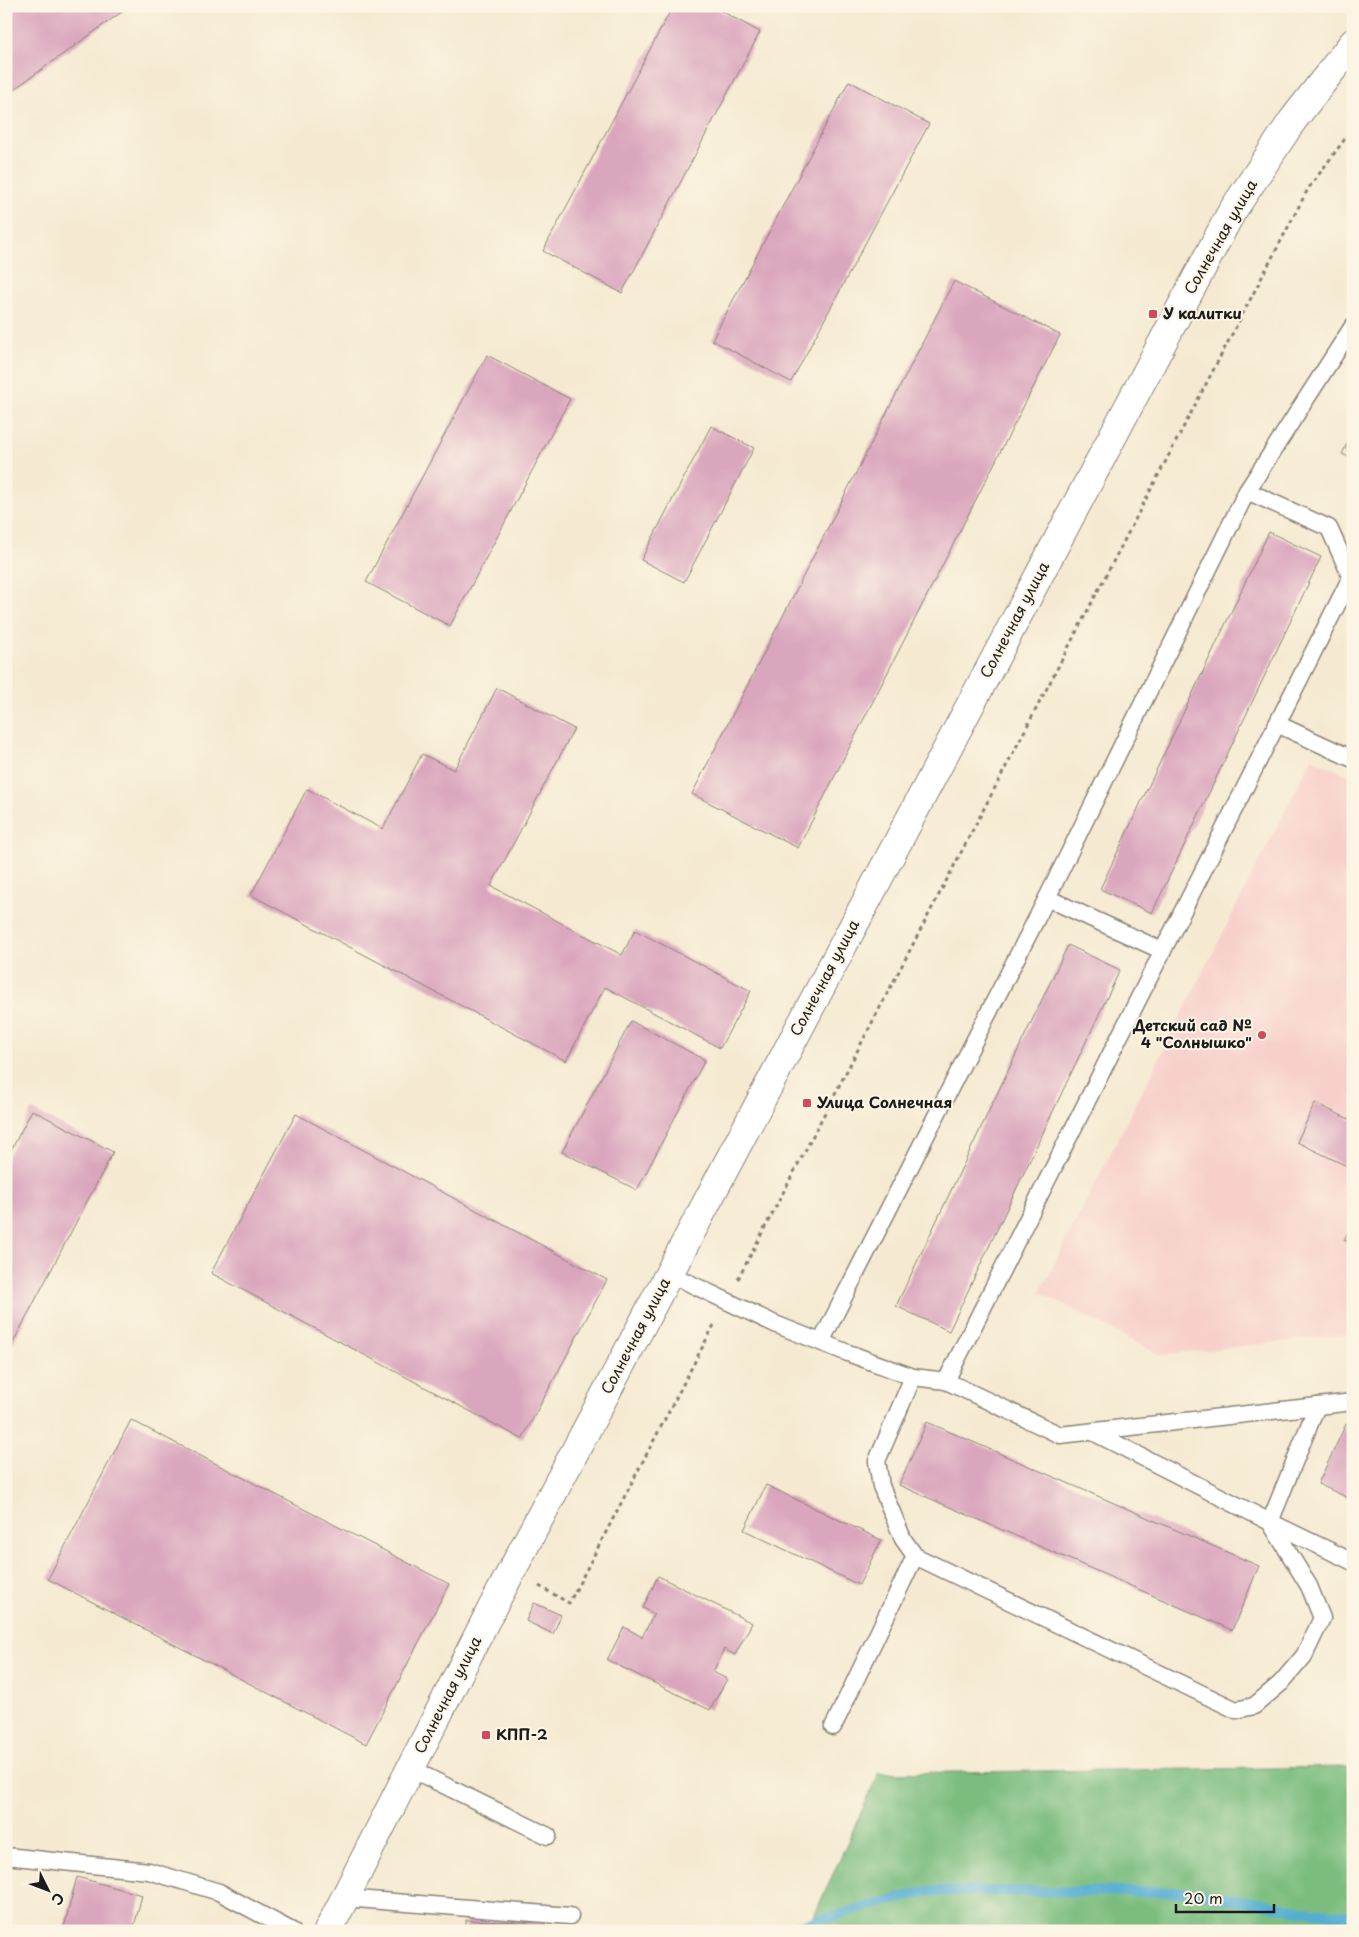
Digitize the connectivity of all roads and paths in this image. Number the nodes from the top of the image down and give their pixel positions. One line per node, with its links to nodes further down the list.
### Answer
1 (1353, 43): 9 (street, Солнечная улица)
2 (1353, 128): 10 (path)
3 (1352, 329): 4 (lane)
4 (1247, 491): 5 (lane); 7 (lane)
5 (1277, 724): 6 (lane); 8 (lane)
6 (1353, 759)
7 (1047, 898): 8 (lane); 11 (lane)
8 (1163, 951): 13 (lane)
9 (668, 1273): 10 (lane); 20 (street, Солнечная улица)
10 (727, 1301): 11 (lane); 20 (path)
11 (821, 1342): 12 (lane)
12 (913, 1377): 13 (lane); 18 (lane)
13 (946, 1381): 16 (lane)
14 (1353, 1402): 15 (lane)
15 (1317, 1406): 16 (lane); 17 (lane)
16 (1093, 1432): 17 (lane)
17 (1270, 1522): 18 (lane); 19 (lane)
18 (915, 1556): 21 (lane)
19 (1353, 1562)
20 (512, 1572): 22 (street, Солнечная улица)
21 (833, 1727)
22 (411, 1769): 23 (lane); 25 (street, Солнечная улица)
23 (548, 1836)
24 (6, 1856): 27 (lane)
25 (344, 1898): 26 (lane); 28 (street, Солнечная улица)
26 (570, 1916)
27 (292, 1931)
28 (328, 1931)

